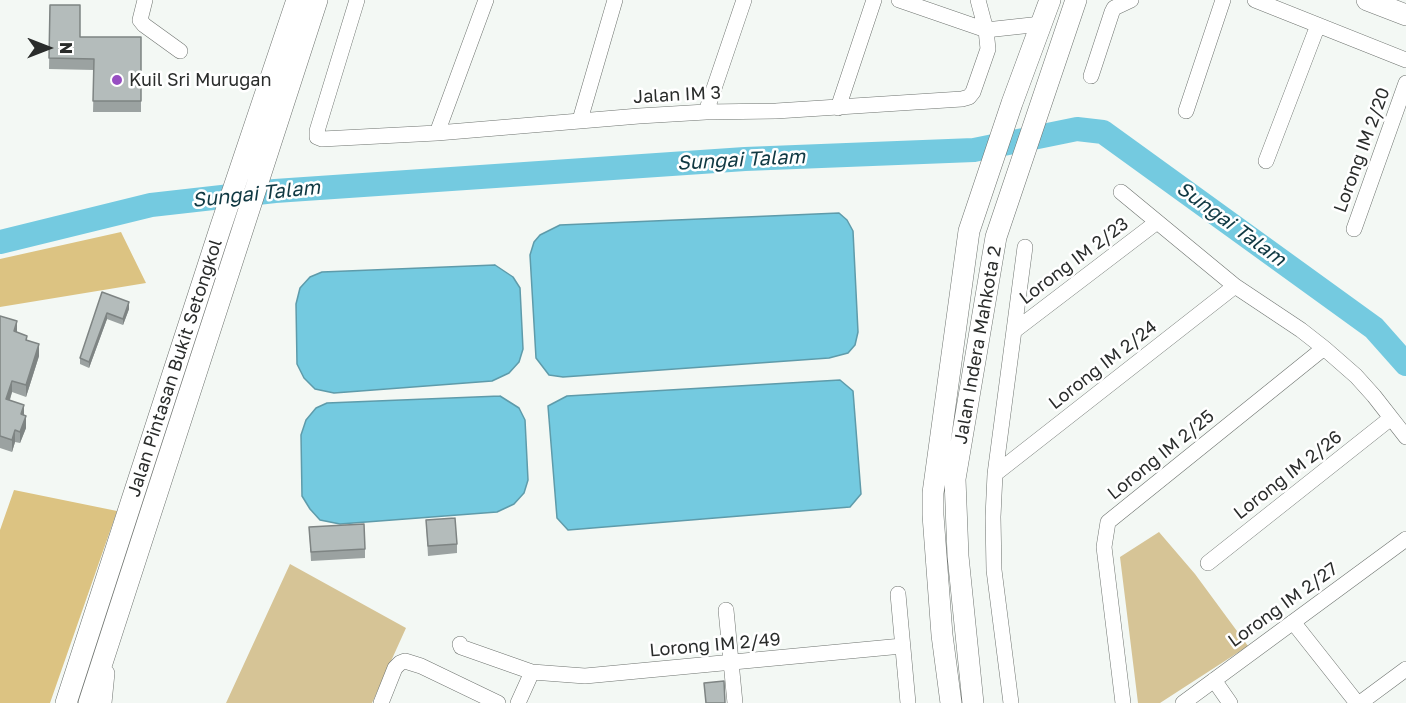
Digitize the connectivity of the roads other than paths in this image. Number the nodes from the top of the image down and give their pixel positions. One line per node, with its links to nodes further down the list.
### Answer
1 (145, 0): 21 (street)
2 (297, 0): 30 (main road, Jalan Pintasan Bukit Setongkol)
3 (316, 0): 30 (main road, Jalan Pintasan Bukit Setongkol)
4 (357, 0): 29 (street, Jalan IM 3)
5 (486, 0): 29 (street)
6 (615, 0): 28 (street)
7 (744, 0): 27 (street)
8 (874, 0): 25 (street)
9 (899, 0): 20 (street)
10 (978, 0): 20 (street)
11 (1050, 0): 18 (main road, Jalan Indera Mahkota 2)
12 (1076, 0): 63 (main road, Jalan Indera Mahkota 2)
13 (1131, 0): 23 (street)
14 (1223, 0): 26 (street)
15 (1255, 0): 19 (street)
16 (1367, 0): 17 (main road)
17 (1406, 15)
18 (1041, 24): 20 (street); 62 (main road, Jalan Indera Mahkota 2)
19 (1318, 26): 22 (street); 31 (street)
20 (986, 30): 25 (street, Jalan IM 3)
21 (180, 51)
22 (1406, 60)
23 (1090, 76)
24 (1406, 83): 34 (street, Lorong IM 2/20)
25 (838, 108): 27 (street, Jalan IM 3)
26 (1186, 111)
27 (706, 112): 28 (street, Jalan IM 3)
28 (580, 120): 29 (street, Jalan IM 3)
29 (437, 133)
30 (255, 158): 47 (main road, Jalan Pintasan Bukit Setongkol); 54 (main road, Jalan Pintasan Bukit Setongkol)
31 (1266, 160)
32 (1121, 192): 33 (street)
33 (1157, 222): 36 (street); 37 (street, Lorong IM 2/23)
34 (1354, 230)
35 (1025, 246): 37 (street)
36 (1235, 286): 38 (street); 41 (street, Lorong IM 2/24)
37 (1014, 331): 41 (street)
38 (1324, 348): 39 (street); 65 (street, Lorong IM 2/25)
39 (1391, 418): 40 (street); 43 (street, Lorong IM 2/26)
40 (1406, 437)
41 (995, 474): 64 (street)
42 (1406, 539): 46 (street, Lorong IM 2/27)
43 (1208, 562)
44 (898, 594): 49 (street)
45 (726, 610): 50 (street)
46 (1293, 622): 53 (street, Lorong IM 2/27); 68 (street)
47 (110, 640): 55 (main road, Jalan Pintasan Bukit Setongkol); 56 (street)
48 (460, 644): 52 (street, Lorong IM 2/49)
49 (902, 646): 50 (street, Lorong IM 2/49); 61 (street)
50 (730, 663): 52 (street, Lorong IM 2/49); 60 (street)
51 (1406, 669): 68 (street)
52 (532, 672): 59 (street)
53 (1214, 680): 66 (street, Lorong IM 2/27); 67 (street)
54 (66, 703)
55 (88, 703)
56 (104, 703)
57 (381, 703): 58 (street)
58 (498, 703)
59 (518, 703)
60 (735, 703)
61 (908, 703)
62 (951, 703)
63 (973, 703)
64 (1011, 703)
65 (1123, 703)
66 (1183, 703)
67 (1230, 703)
68 (1359, 703)

